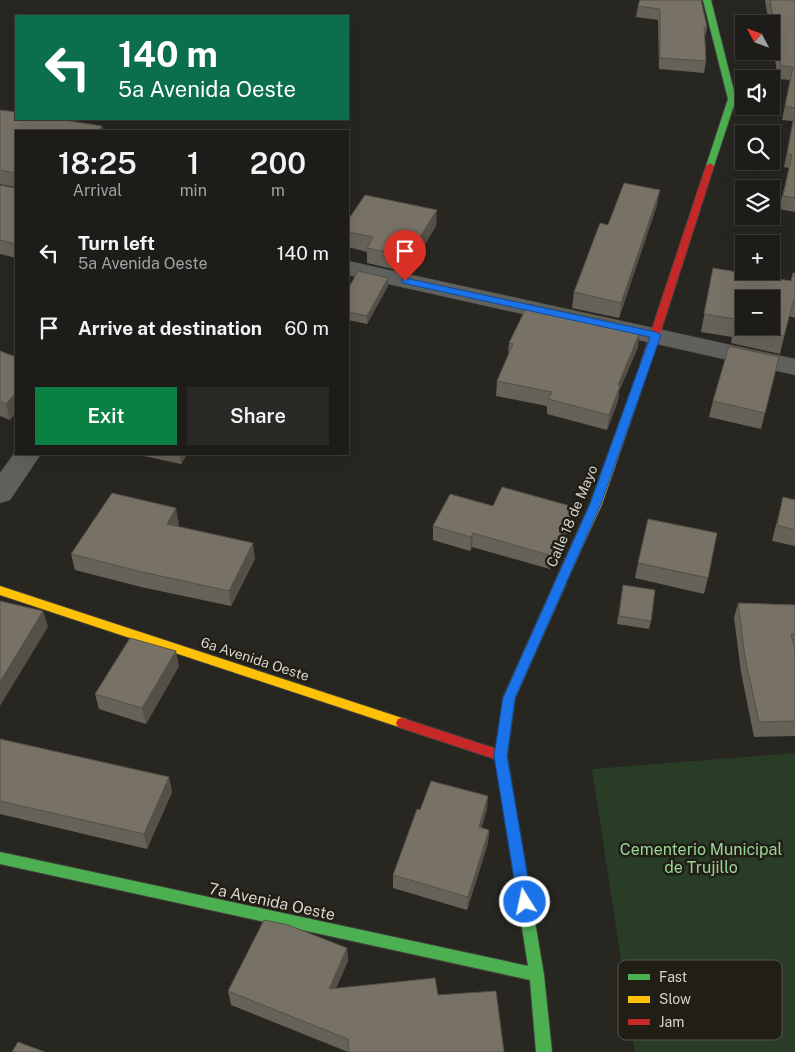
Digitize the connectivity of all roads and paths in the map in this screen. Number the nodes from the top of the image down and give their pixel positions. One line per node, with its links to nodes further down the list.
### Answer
1 (707, 0): 3 (street, Calle 18 de Mayo)
2 (349, 268): 3 (street)
3 (656, 335): 4 (street); 8 (street, Calle 18 de Mayo)
4 (795, 367)
5 (27, 455): 6 (street)
6 (0, 493)
7 (0, 590): 8 (street, 6a Avenida Oeste)
8 (500, 756): 10 (street, Calle 18 de Mayo)
9 (0, 858): 10 (street, 7a Avenida Oeste)
10 (537, 975): 11 (street, Calle 18 de Mayo)
11 (544, 1052)

